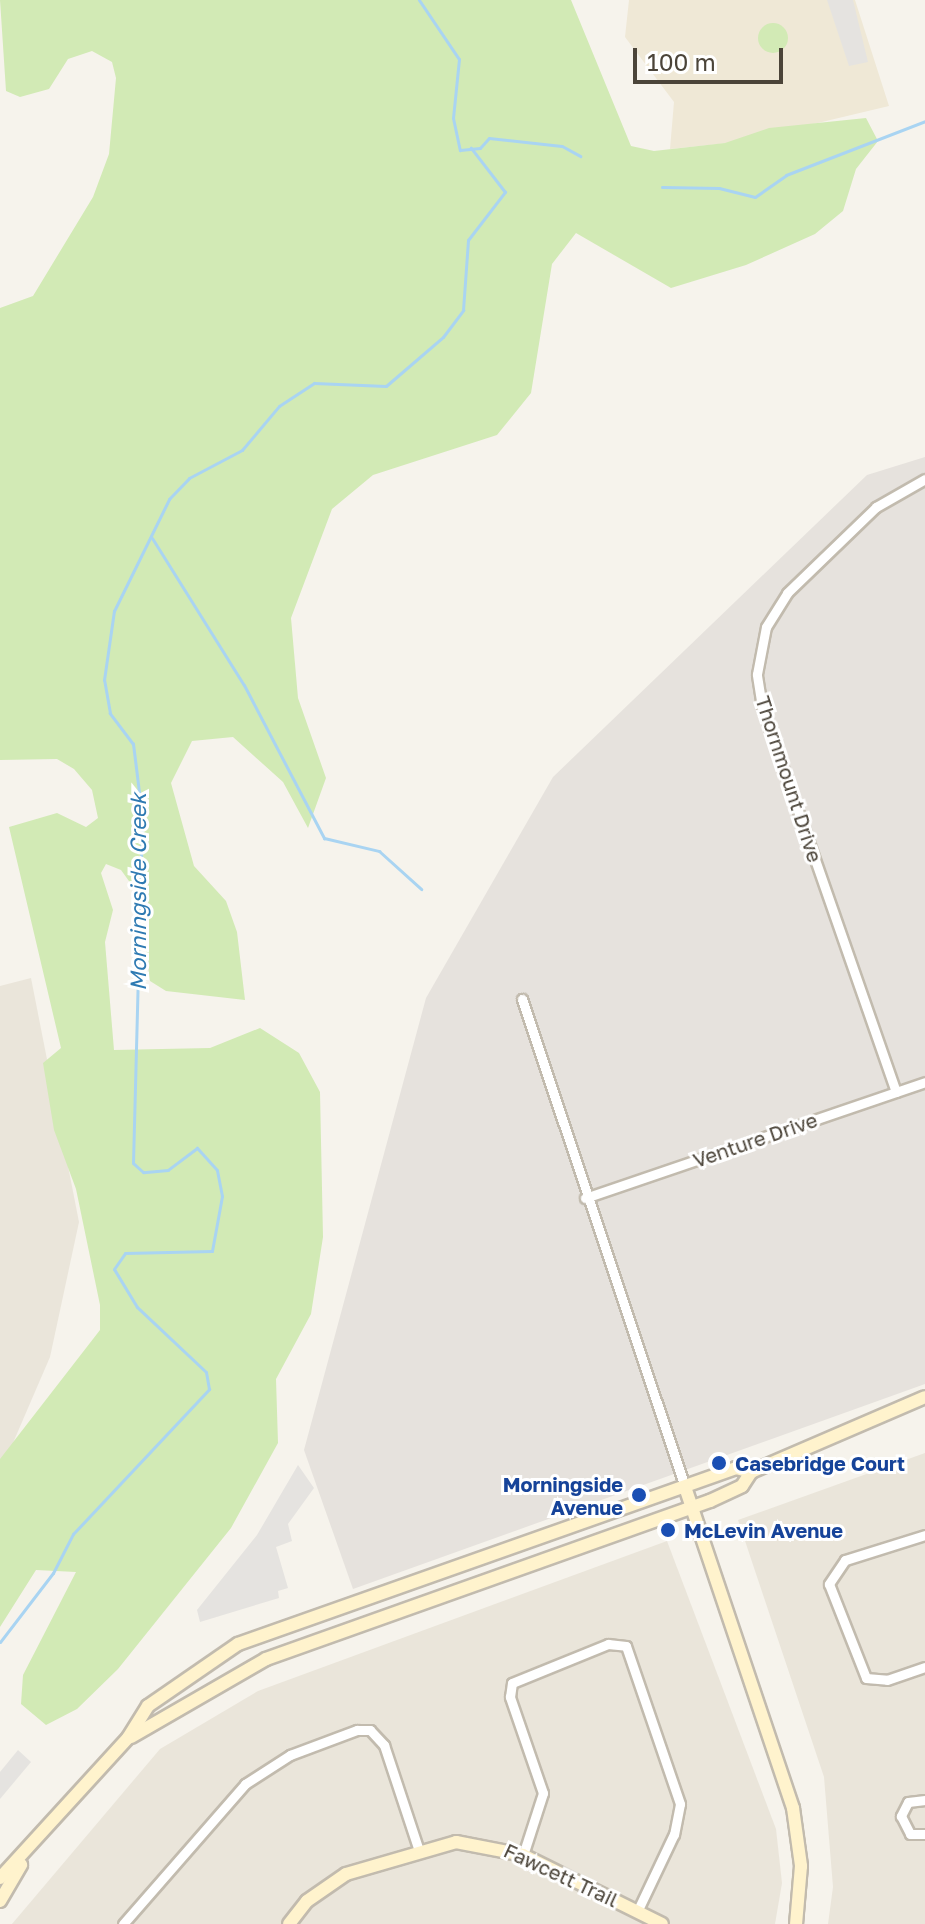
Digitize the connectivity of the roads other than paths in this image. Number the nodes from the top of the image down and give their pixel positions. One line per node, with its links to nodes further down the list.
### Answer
1 (925, 479): 4 (street, Thornmount Drive)
2 (522, 999): 5 (street)
3 (925, 1082): 4 (street, Venture Drive)
4 (896, 1092): 5 (street, Venture Drive)
5 (585, 1198): 8 (street)
6 (925, 1397): 7 (main road)
7 (751, 1472): 8 (main road); 9 (main road)
8 (685, 1487): 9 (main road); 12 (main road)
9 (692, 1507): 12 (main road); 24 (main road)
10 (925, 1535): 11 (street)
11 (925, 1667)
12 (128, 1738): 16 (main road)
13 (925, 1800): 14 (street)
14 (925, 1834)
15 (418, 1848): 17 (main road, Fawcett Trail); 21 (main road, Fawcett Trail); 22 (street)
16 (27, 1855): 18 (main road); 19 (main road)
17 (523, 1855): 20 (main road, Fawcett Trail); 20 (street)
18 (0, 1878)
19 (0, 1901)
20 (637, 1912): 23 (main road, Fawcett Trail)
21 (293, 1922)
22 (123, 1924)
23 (662, 1924)
24 (796, 1924)

